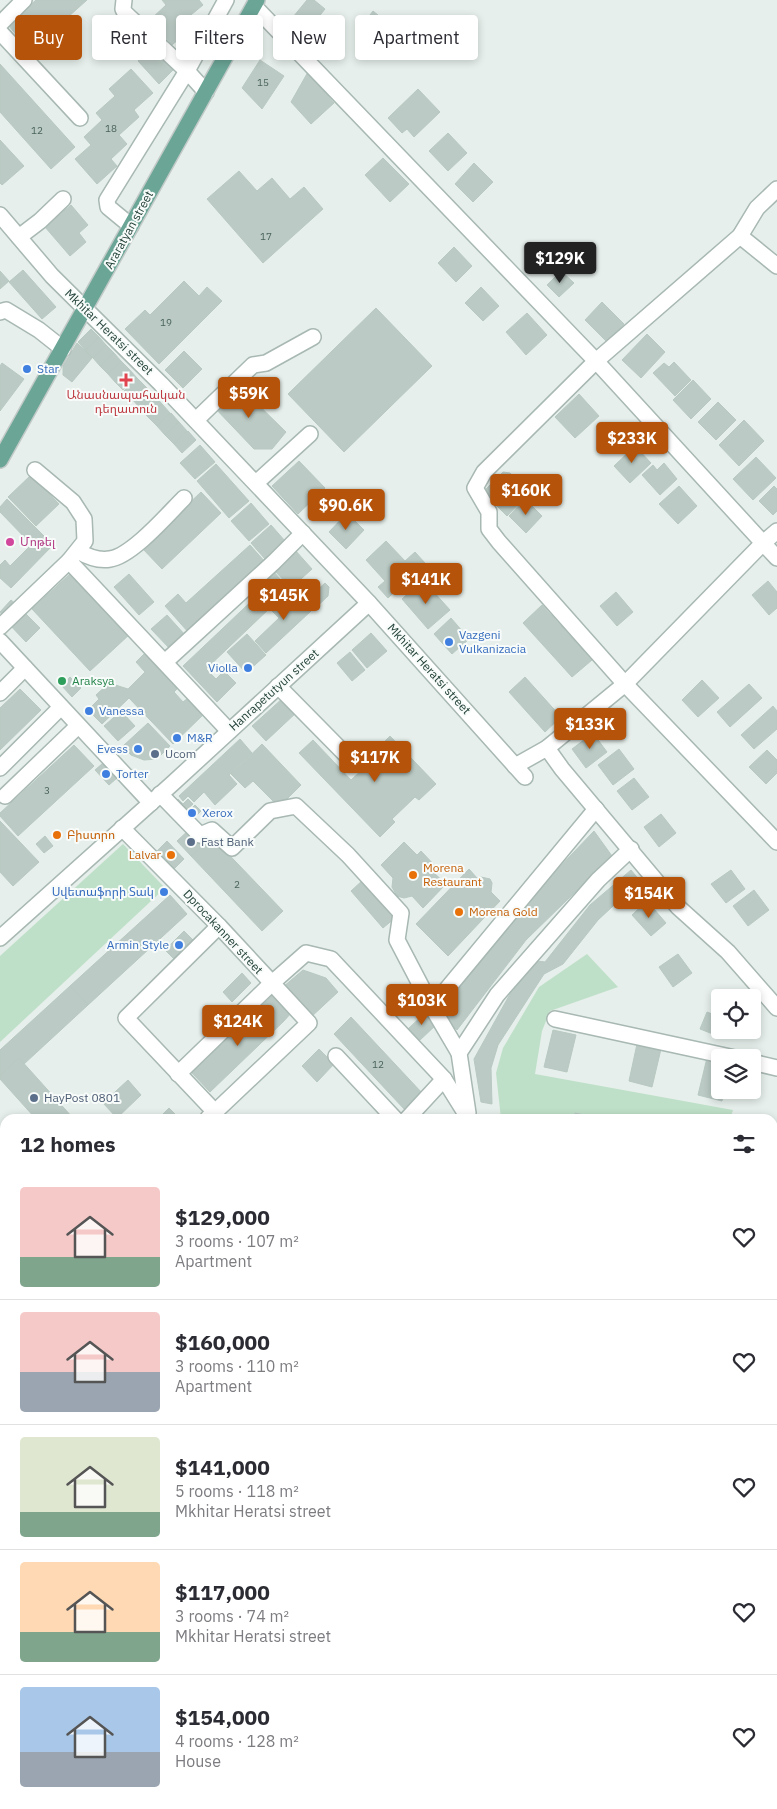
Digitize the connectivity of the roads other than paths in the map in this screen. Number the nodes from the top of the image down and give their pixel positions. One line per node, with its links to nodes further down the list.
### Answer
1 (24, 0): 5 (street)
2 (124, 0): 7 (street)
3 (226, 0): 7 (street)
4 (255, 3): 8 (main road, Araratyan street); 21 (street)
5 (0, 24)
6 (0, 32): 9 (street)
7 (187, 71): 8 (street); 13 (street)
8 (206, 92): 13 (main road, Araratyan street)
9 (80, 118)
10 (777, 189): 14 (street)
11 (63, 199): 15 (street)
12 (0, 215): 15 (street, Mkhitar Heratsi street)
13 (131, 226): 17 (main road, Araratyan street)
14 (740, 236): 16 (street); 21 (street)
15 (19, 237): 17 (street, Mkhitar Heratsi street)
16 (777, 266)
17 (85, 309): 20 (main road, Araratyan street); 22 (street, Mkhitar Heratsi street)
18 (0, 312): 20 (street)
19 (313, 337): 22 (street)
20 (63, 348): 24 (main road, Araratyan street)
21 (596, 361): 30 (street); 38 (street)
22 (196, 420): 26 (street, Mkhitar Heratsi street)
23 (310, 434): 26 (street)
24 (0, 460)
25 (35, 470): 31 (street)
26 (256, 483): 29 (street, Mkhitar Heratsi street)
27 (184, 498): 31 (street)
28 (777, 531): 30 (street)
29 (303, 533): 33 (street, Mkhitar Heratsi street); 36 (street)
30 (763, 543): 32 (street); 38 (street)
31 (73, 556): 34 (street); 36 (street)
32 (777, 558)
33 (369, 603): 39 (street, Hanrapetutyun street); 44 (street, Mkhitar Heratsi street)
34 (0, 627)
35 (3, 650): 37 (street)
36 (165, 662): 43 (street)
37 (25, 668): 40 (street); 41 (street)
38 (625, 684): 44 (street); 51 (street)
39 (278, 686): 43 (street, Hanrapetutyun street); 45 (street)
40 (0, 692)
41 (61, 707): 42 (street); 46 (street)
42 (78, 726): 47 (street); 48 (street)
43 (230, 731): 48 (street, Hanrapetutyun street)
44 (548, 748): 49 (street)
45 (348, 758)
46 (0, 768)
47 (6, 796)
48 (155, 799): 50 (street, Hanrapetutyun street); 56 (street)
49 (596, 809): 52 (street); 56 (street)
50 (122, 828): 53 (street, Dprocakanner street); 54 (street, Hanrapetutyun street)
51 (777, 842)
52 (631, 849): 57 (street); 59 (street)
53 (219, 926): 55 (street, Dprocakanner street); 64 (street)
54 (0, 938)
55 (272, 983): 64 (street); 65 (street, Dprocakanner street); 67 (street)
56 (432, 1007): 59 (street)
57 (777, 1008)
58 (555, 1019): 60 (street)
59 (459, 1053): 71 (street)
60 (711, 1053)
61 (336, 1056): 68 (street)
62 (761, 1064): 63 (street)
63 (777, 1068)
64 (178, 1074): 66 (street)
65 (444, 1079): 69 (street); 70 (street, Dprocakanner street)
66 (210, 1114)
67 (212, 1114)
68 (390, 1114)
69 (412, 1114)
70 (466, 1114)
71 (468, 1114)

